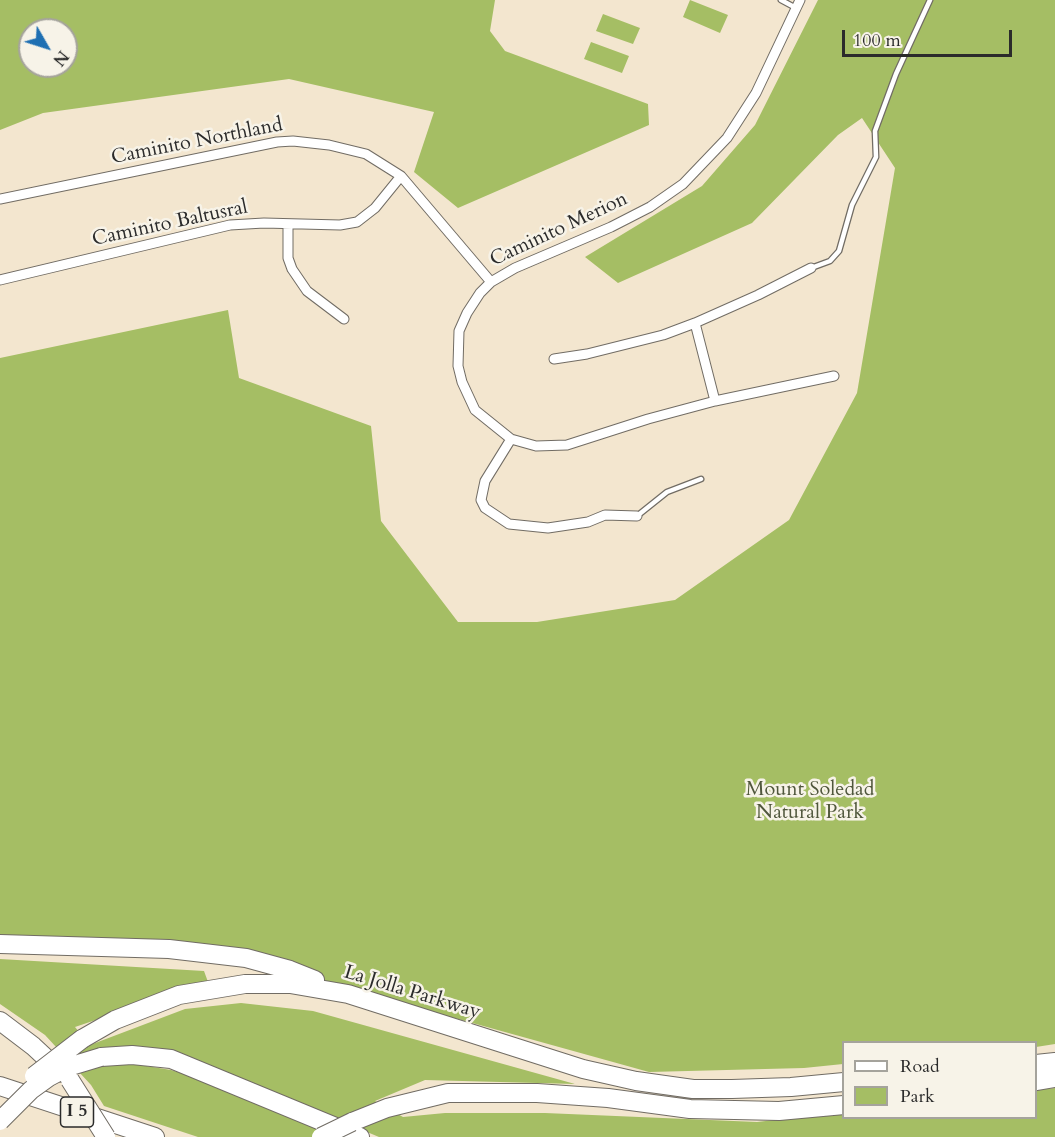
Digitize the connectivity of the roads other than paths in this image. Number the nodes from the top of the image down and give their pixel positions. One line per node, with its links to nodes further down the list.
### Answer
1 (781, 0): 3 (lane)
2 (930, 0): 7 (lane)
3 (798, 4): 9 (street, Caminito Merion)
4 (401, 176): 5 (street, Caminito Northland); 6 (street, Caminito Baltusral); 9 (street, Caminito Northland)
5 (0, 200)
6 (288, 225): 8 (street, Caminito Baltusral); 10 (street)
7 (811, 268): 11 (street)
8 (0, 280)
9 (491, 282): 15 (street, Caminito Merion)
10 (344, 319)
11 (695, 323): 12 (street); 14 (street)
12 (554, 359)
13 (834, 376): 14 (street, Caminito Merion)
14 (715, 401): 15 (street, Caminito Merion)
15 (511, 439): 17 (street)
16 (701, 479): 17 (lane)
17 (637, 516)
18 (0, 944): 19 (highway)
19 (387, 1007): 25 (highway, La Jolla Parkway); 28 (highway, La Jolla Parkway, bridge)
20 (0, 1021): 30 (highway, bridge)
21 (1055, 1062): 22 (highway)
22 (1037, 1064)
23 (1055, 1078): 24 (highway)
24 (1037, 1081)
25 (842, 1082)
26 (0, 1086): 31 (highway, I 5)
27 (842, 1105): 32 (highway, bridge)
28 (0, 1111)
29 (0, 1121): 33 (highway, bridge)
30 (106, 1137)
31 (155, 1137)
32 (321, 1137)
33 (360, 1137)

